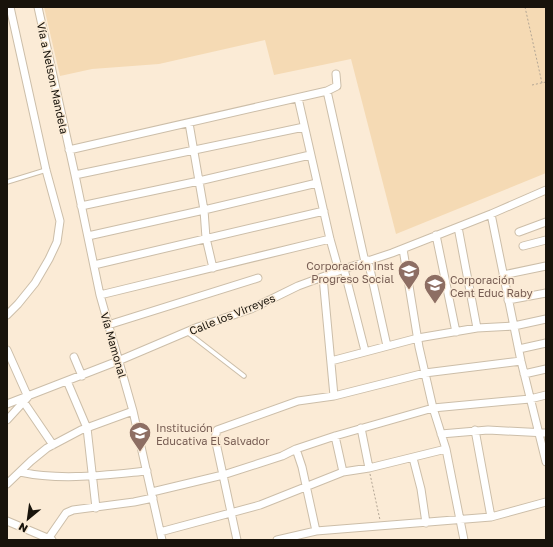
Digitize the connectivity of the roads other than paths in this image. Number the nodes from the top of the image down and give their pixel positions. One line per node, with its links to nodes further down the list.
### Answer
1 (10, 7): 11 (street)
2 (38, 7): 8 (street, Vía a Nelson Mandela)
3 (336, 74): 4 (street)
4 (327, 91): 5 (street); 31 (street)
5 (298, 98): 6 (street); 7 (street)
6 (189, 123): 8 (street); 9 (street)
7 (304, 127): 9 (street); 10 (street)
8 (69, 150): 12 (street, Vía Mamonal)
9 (194, 150): 12 (street); 13 (street)
10 (310, 155): 13 (street); 15 (street)
11 (46, 170): 14 (lane); 42 (street)
12 (75, 175): 17 (street, Vía Mamonal)
13 (199, 181): 17 (street); 18 (street)
14 (7, 182)
15 (317, 183): 18 (street); 19 (street)
16 (546, 190): 20 (street, Calle los Virreyes)
17 (81, 206): 24 (street, Vía Mamonal)
18 (204, 210): 24 (street); 26 (street)
19 (324, 211): 26 (street); 27 (street)
20 (491, 214): 22 (street, Calle los Virreyes); 36 (street)
21 (546, 222): 23 (street)
22 (458, 227): 25 (street, Calle los Virreyes); 46 (street)
23 (519, 232)
24 (88, 236): 32 (street, Vía Mamonal)
25 (436, 236): 30 (street, Calle los Virreyes); 48 (street)
26 (206, 238): 32 (street); 34 (street)
27 (330, 240): 34 (street); 35 (street)
28 (546, 240): 29 (street)
29 (523, 246)
30 (403, 249): 31 (street, Calle los Virreyes); 49 (street)
31 (367, 261): 35 (street, Calle los Virreyes); 51 (street)
32 (94, 265): 40 (street, Vía Mamonal)
33 (546, 266): 36 (street)
34 (212, 268): 40 (street)
35 (341, 270): 37 (street, Calle los Virreyes); 54 (street)
36 (503, 275): 41 (street)
37 (323, 277): 47 (street, Calle los Virreyes); 57 (street)
38 (258, 278): 44 (street)
39 (546, 293): 41 (street)
40 (100, 295): 44 (street, Vía Mamonal)
41 (508, 300): 45 (street)
42 (7, 315)
43 (546, 319): 45 (street)
44 (108, 325): 56 (street, Vía Mamonal)
45 (514, 326): 46 (street); 52 (street)
46 (477, 328): 48 (street)
47 (187, 332): 56 (street, Calle los Virreyes); 63 (lane)
48 (456, 332): 49 (street)
49 (418, 338): 51 (street); 60 (street)
50 (546, 343): 52 (street)
51 (387, 346): 54 (street)
52 (519, 349): 58 (street)
53 (7, 350): 67 (street)
54 (365, 351): 57 (street)
55 (74, 357): 62 (street)
56 (118, 361): 62 (street, Calle los Virreyes); 71 (street, Vía Mamonal)
57 (331, 361): 66 (street)
58 (521, 361): 60 (street); 61 (street)
59 (546, 368): 61 (street)
60 (425, 373): 66 (street); 70 (street)
61 (524, 374): 68 (street)
62 (82, 376): 64 (street, Calle los Virreyes)
63 (244, 376)
64 (68, 381): 67 (street, Calle los Virreyes); 73 (street)
65 (546, 395): 68 (street)
66 (334, 396): 89 (street)
67 (26, 399): 69 (street, Calle los Virreyes); 72 (street); 80 (street)
68 (530, 399): 70 (street); 76 (street)
69 (7, 404)
70 (433, 408): 74 (street); 78 (street)
71 (133, 412): 73 (street); 86 (street, Vía Mamonal)
72 (7, 420)
73 (87, 428): 80 (street); 90 (street)
74 (361, 428): 79 (street); 85 (street)
75 (475, 430): 76 (street); 78 (street); 97 (street)
76 (538, 433): 77 (street); 84 (street)
77 (546, 433)
78 (441, 434): 82 (street)
79 (335, 436): 81 (street); 88 (street)
80 (53, 445): 87 (street)
81 (296, 449): 89 (street); 92 (street)
82 (446, 449): 83 (street); 98 (street)
83 (413, 458): 85 (street); 100 (street)
84 (546, 462)
85 (369, 468): 88 (street)
86 (146, 471): 90 (street); 93 (street, Vía Mamonal)
87 (20, 472): 90 (street); 91 (street)
88 (343, 472): 92 (street)
89 (223, 475): 93 (street); 96 (street)
90 (92, 476): 95 (street)
91 (7, 484)
92 (307, 487): 96 (street); 101 (street)
93 (152, 495): 95 (street); 102 (street, Vía Mamonal)
94 (546, 502): 97 (street)
95 (96, 508): 103 (street)
96 (232, 513): 102 (street); 105 (street)
97 (491, 518): 98 (street)
98 (460, 520): 100 (street); 107 (street)
99 (7, 521): 103 (street)
100 (426, 523): 101 (street)
101 (316, 531): 106 (street)
102 (160, 532): 104 (street, Vía Mamonal)
103 (46, 538)
104 (162, 540)
105 (237, 540)
106 (277, 540)
107 (464, 540)

